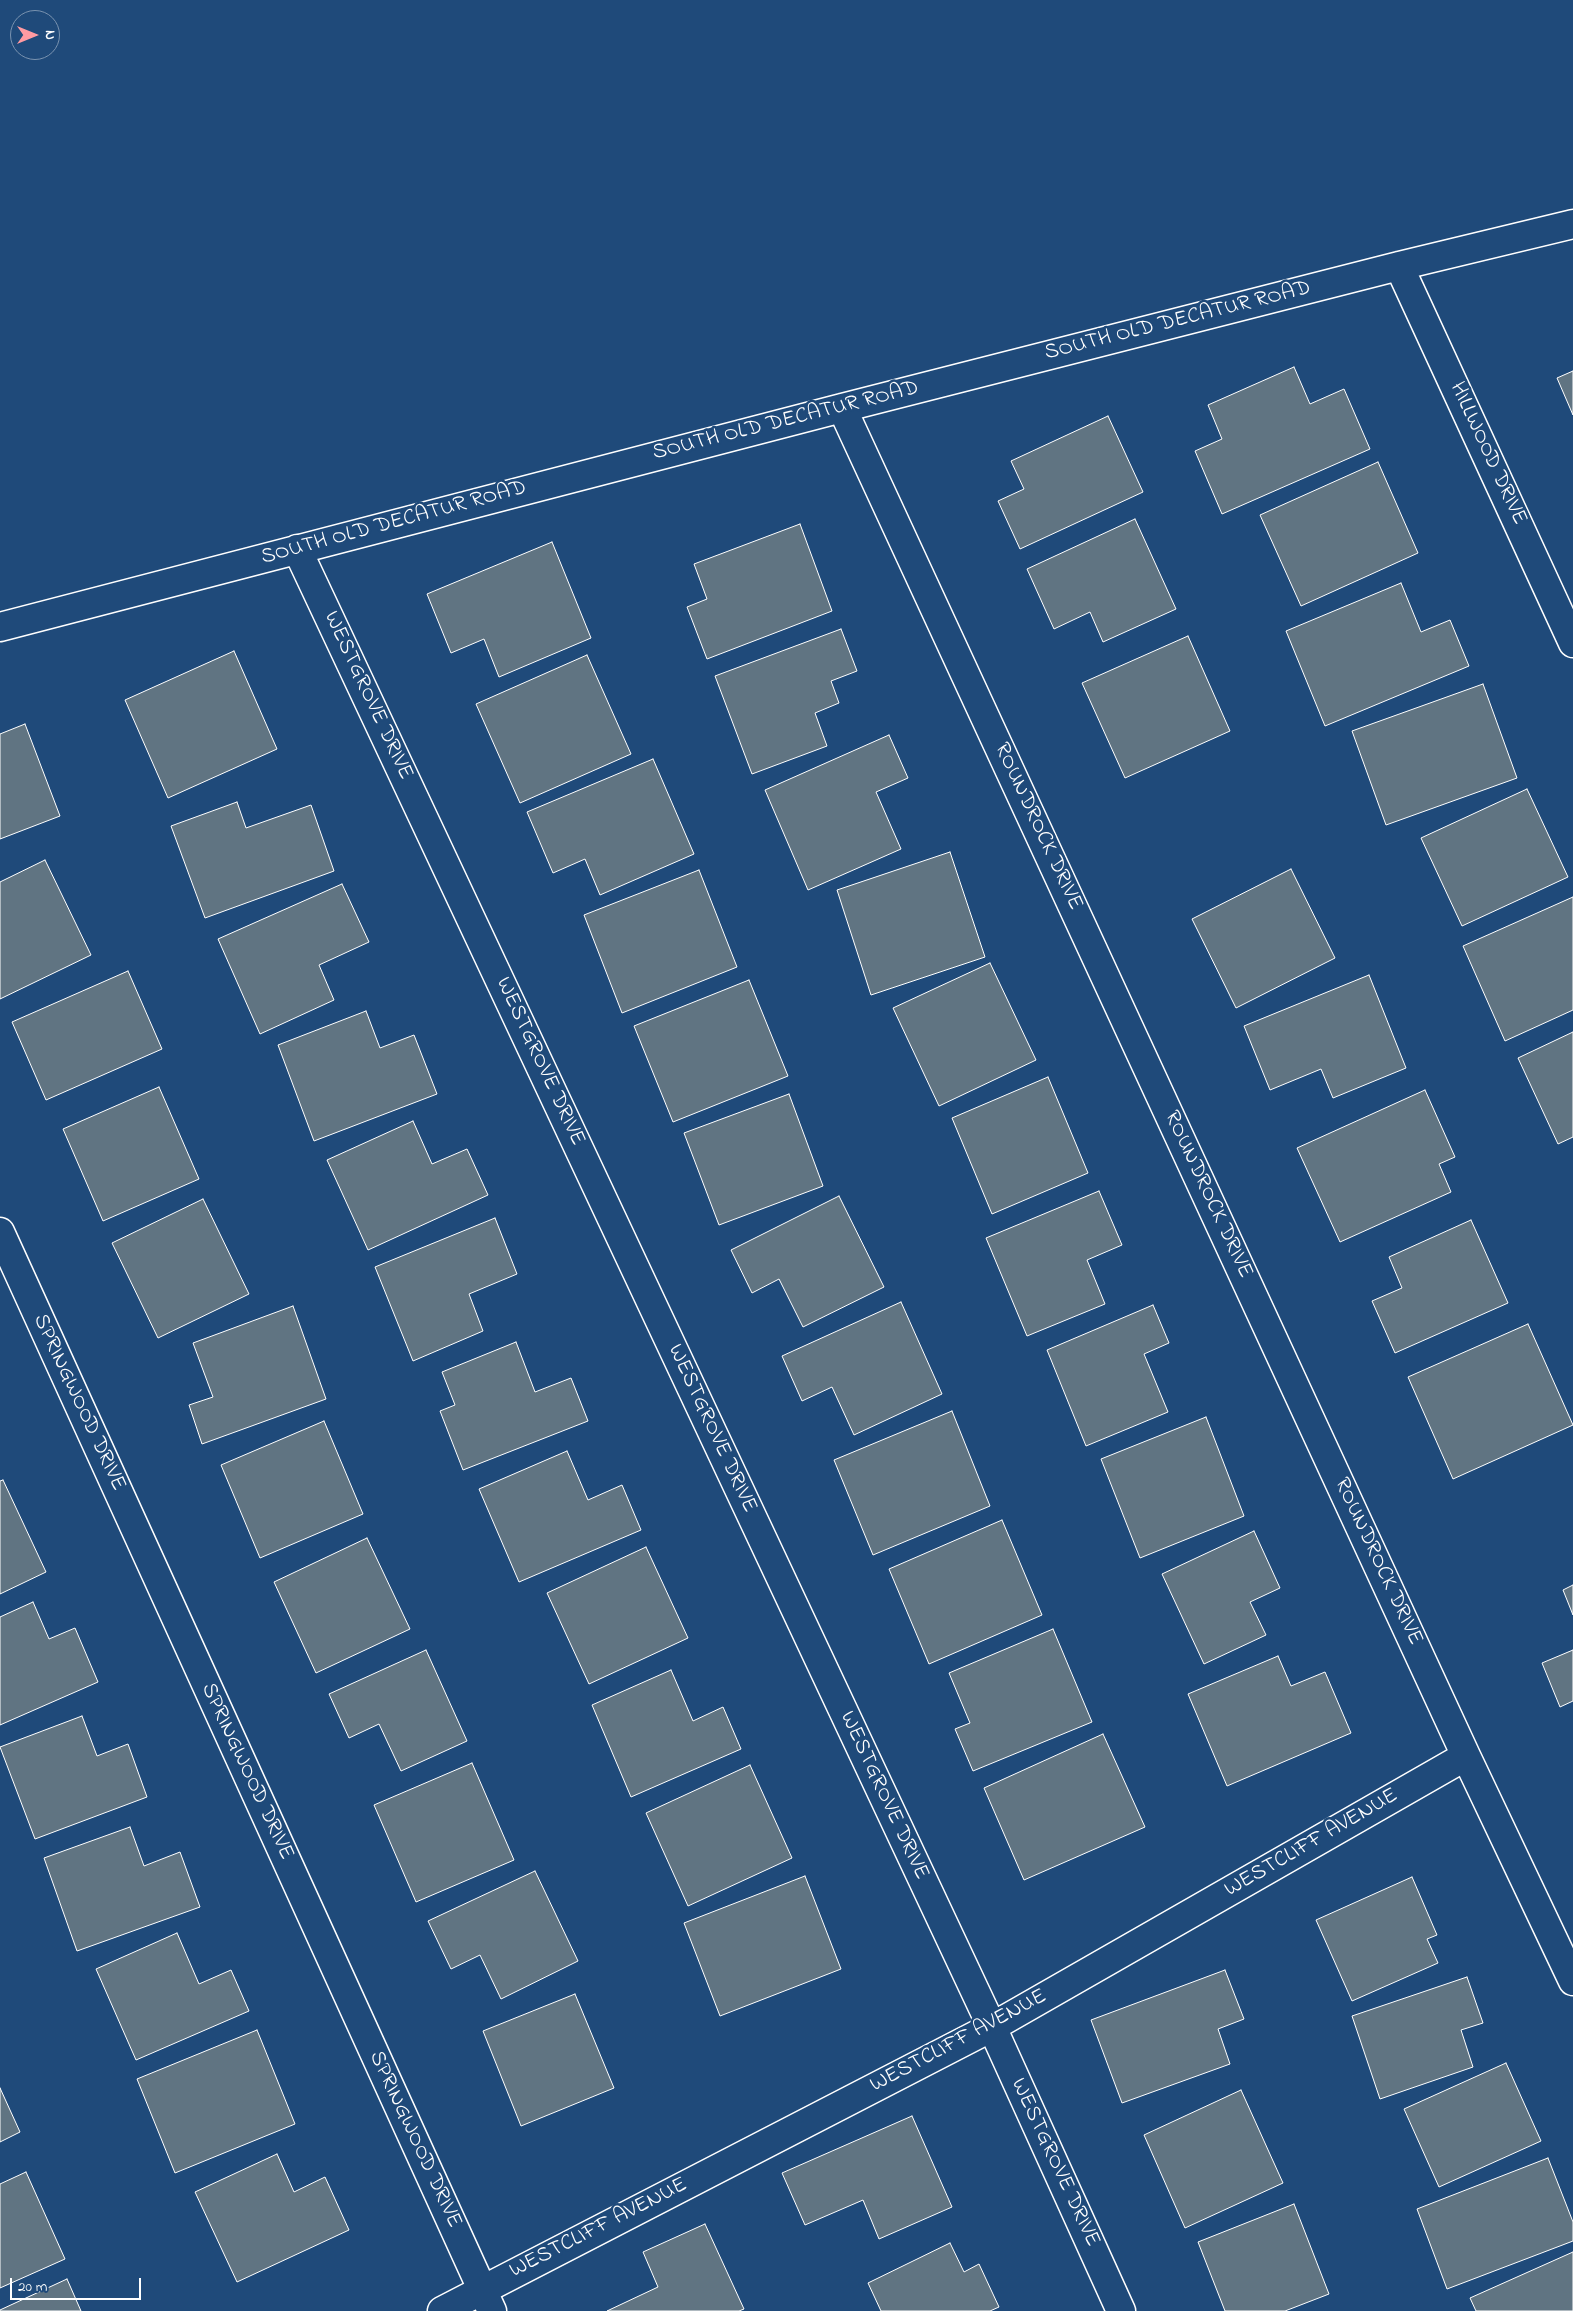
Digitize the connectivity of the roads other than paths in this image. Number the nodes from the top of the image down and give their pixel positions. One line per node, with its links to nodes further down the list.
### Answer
1 (1573, 224): 2 (street, SOUTH OLD DECATUR ROAD)
2 (1399, 266): 3 (street, SOUTH OLD DECATUR ROAD); 6 (street, HILLWOOD DRIVE)
3 (842, 408): 4 (street, SOUTH OLD DECATUR ROAD); 8 (street, ROUNDROCK DRIVE)
4 (298, 549): 5 (street, SOUTH OLD DECATUR ROAD); 10 (street, WESTGROVE DRIVE)
5 (0, 627)
6 (1573, 643)
7 (0, 1232): 11 (street, SPRINGWOOD DRIVE)
8 (1466, 1756): 9 (street, ROUNDROCK DRIVE); 10 (street, WESTCLIFF AVENUE)
9 (1573, 1981)
10 (992, 2027): 11 (street, WESTCLIFF AVENUE); 13 (street, WESTGROVE DRIVE)
11 (487, 2300): 12 (street, WESTCLIFF AVENUE)
12 (442, 2311)
13 (1121, 2311)

